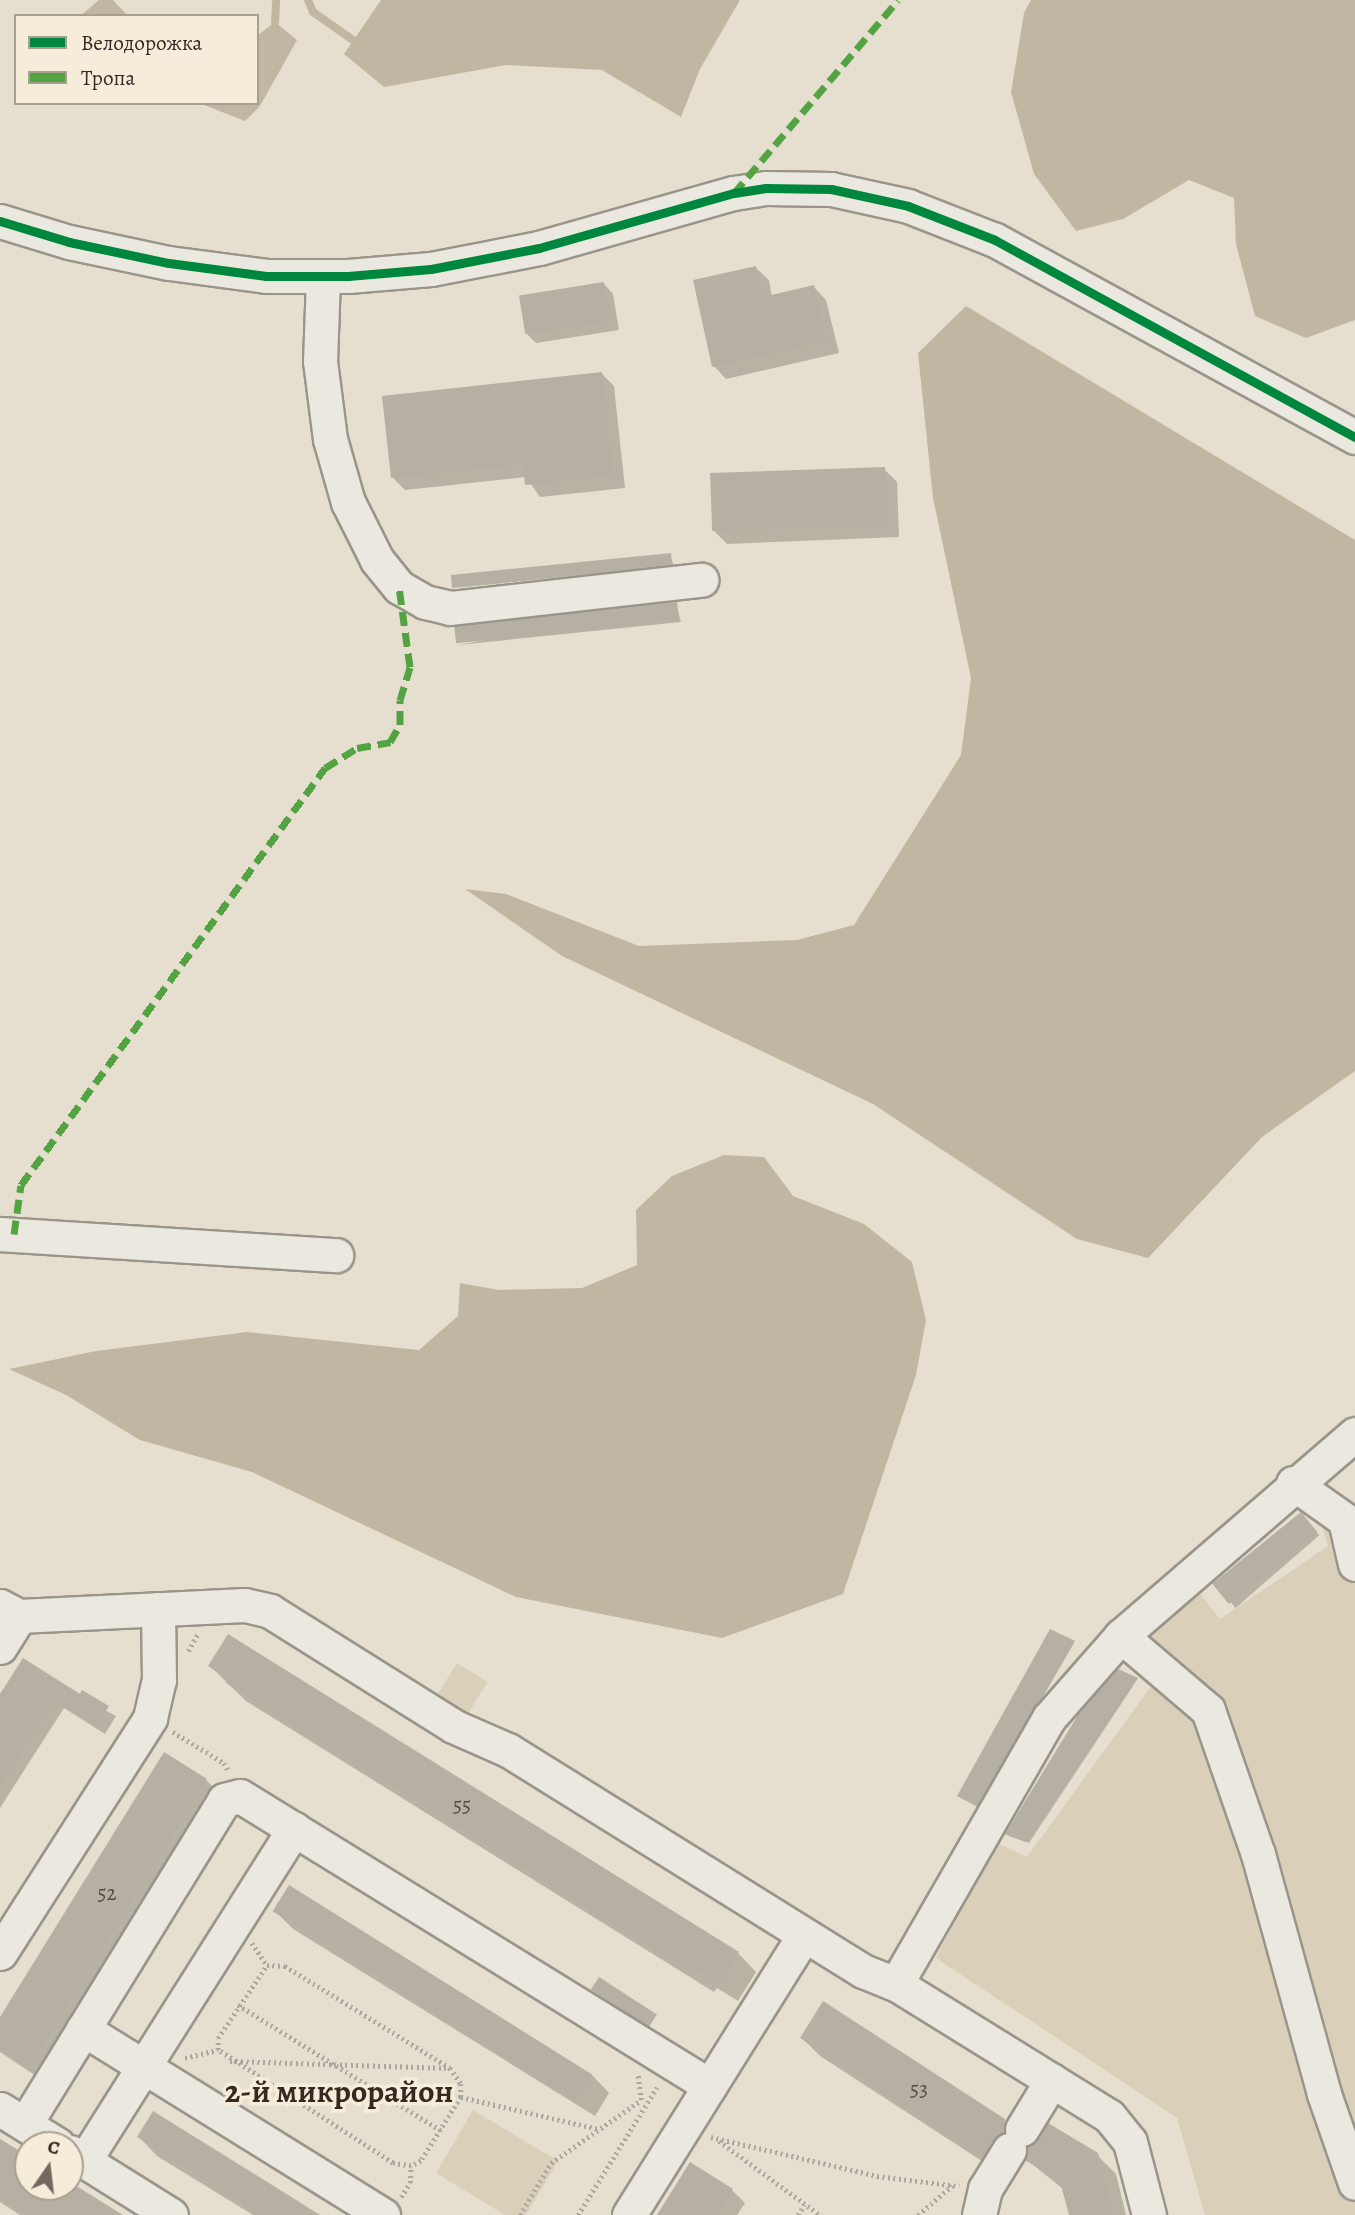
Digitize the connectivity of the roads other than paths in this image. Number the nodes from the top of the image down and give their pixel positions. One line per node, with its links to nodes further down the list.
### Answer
1 (0, 221): 2 (street)
2 (323, 277): 3 (street); 4 (street)
3 (1355, 437)
4 (701, 580)
5 (0, 1234): 6 (street)
6 (336, 1255)
7 (1355, 1434): 8 (street)
8 (1293, 1483): 9 (street); 12 (street)
9 (1355, 1564)
10 (158, 1609): 11 (street); 15 (street); 16 (street)
11 (10, 1611): 13 (street)
12 (1121, 1636): 17 (street); 26 (street)
13 (0, 1647)
14 (294, 1829): 18 (street); 19 (street); 21 (street)
15 (804, 1935): 17 (street); 21 (street)
16 (0, 1953)
17 (896, 1983): 20 (street)
18 (83, 2029): 19 (street); 22 (street)
19 (144, 2067): 24 (street); 28 (street)
20 (1052, 2080): 27 (street); 31 (street)
21 (710, 2086): 30 (street)
22 (12, 2116): 23 (street)
23 (36, 2131)
24 (84, 2138)
25 (84, 2161): 29 (street)
26 (1355, 2183)
27 (972, 2196)
28 (390, 2210)
29 (171, 2215)
30 (629, 2215)
31 (1149, 2215)

